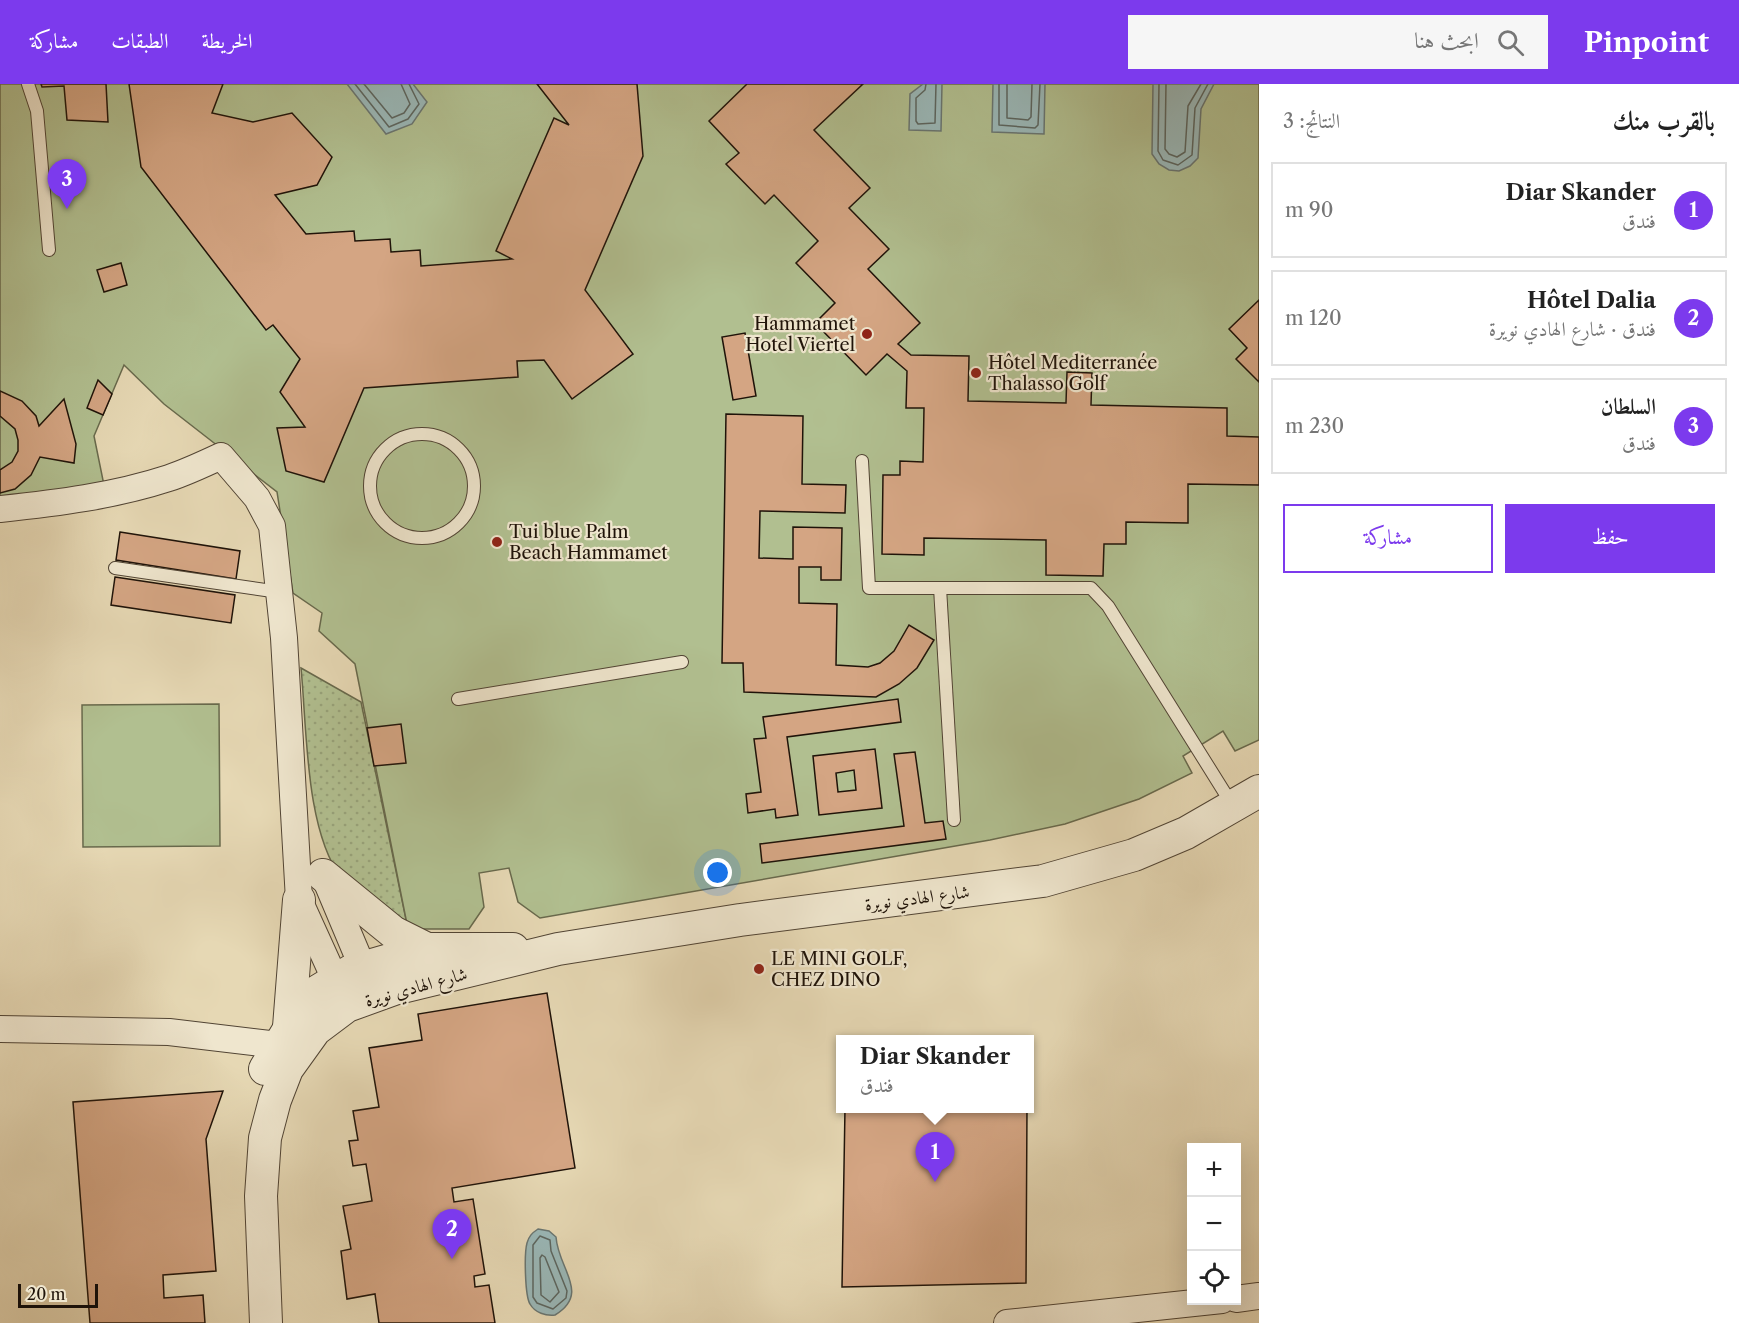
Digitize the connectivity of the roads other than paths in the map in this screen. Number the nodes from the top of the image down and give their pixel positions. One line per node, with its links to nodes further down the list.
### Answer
1 (28, 84): 2 (lane)
2 (50, 250)
3 (862, 460): 7 (lane)
4 (370, 476): 4 (lane)
5 (0, 509): 8 (street)
6 (115, 568): 8 (lane)
7 (940, 588): 11 (lane); 12 (lane)
8 (279, 592): 13 (street)
9 (682, 662): 10 (lane)
10 (458, 699)
11 (1246, 799): 16 (street, شارع الهادي نويرة)
12 (954, 820)
13 (297, 831): 14 (street); 15 (street)
14 (323, 874): 17 (street); 18 (street)
15 (299, 900): 19 (street); 21 (street)
16 (558, 949): 17 (street, شارع الهادي نويرة); 19 (street, شارع الهادي نويرة)
17 (427, 950): 18 (street, شارع الهادي نويرة)
18 (364, 966): 19 (street, شارع الهادي نويرة)
19 (352, 994): 21 (street, شارع الهادي نويرة); 22 (street, شارع الهادي نويرة)
20 (0, 1029): 21 (street)
21 (284, 1036): 22 (street, شارع الهادي نويرة)
22 (261, 1196): 27 (street, شارع الهادي نويرة)
23 (1259, 1296): 24 (street)
24 (1241, 1298)
25 (1212, 1305): 26 (street)
26 (1196, 1313): 28 (street)
27 (266, 1323)
28 (1007, 1323)

